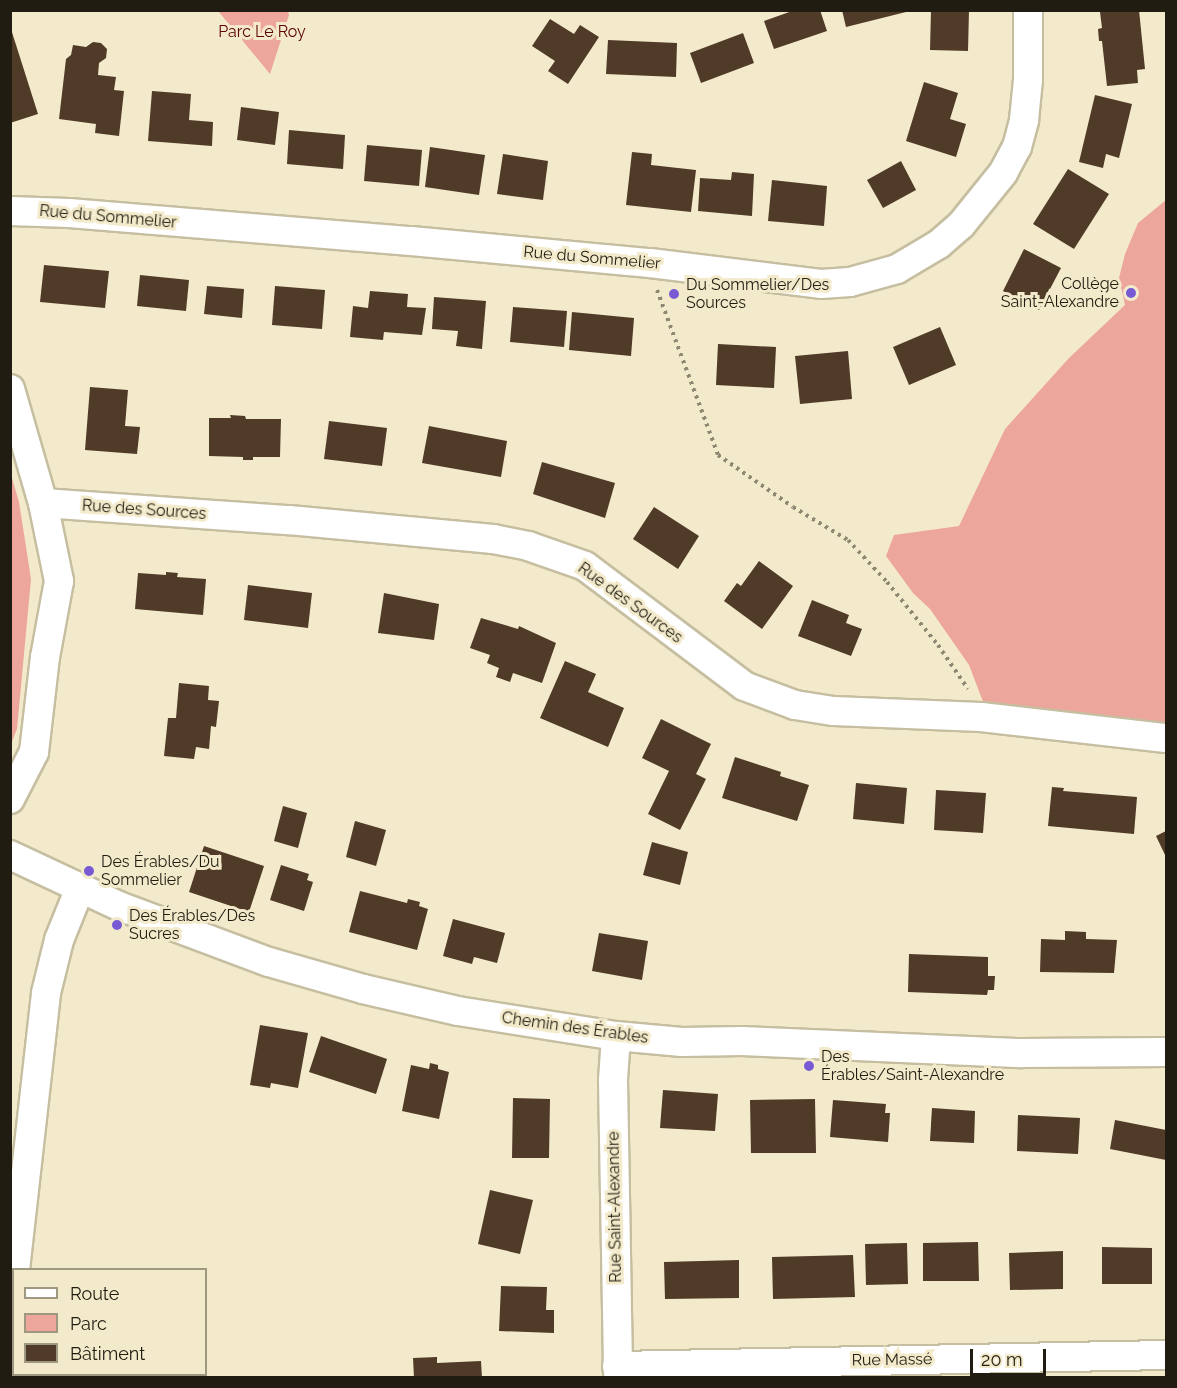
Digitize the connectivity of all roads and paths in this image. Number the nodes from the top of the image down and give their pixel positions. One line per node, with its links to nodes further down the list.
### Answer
1 (1028, 10): 3 (street, Rue du Sommelier)
2 (10, 212): 3 (street, Rue du Sommelier)
3 (650, 263): 6 (path)
4 (10, 389): 5 (street)
5 (43, 503): 6 (street, Rue des Sources); 8 (street)
6 (981, 717): 7 (street, Rue des Sources)
7 (1167, 738)
8 (10, 799)
9 (10, 855): 10 (street, Chemin des Érables)
10 (80, 888): 11 (street, Chemin des Érables); 13 (street)
11 (616, 1036): 12 (street, Chemin des Érables); 17 (street, Rue Saint-Alexandre)
12 (1167, 1052)
13 (15, 1268)
14 (12, 1301): 15 (street)
15 (10, 1316)
16 (1167, 1355): 17 (street, Rue Massé)
17 (617, 1372)

